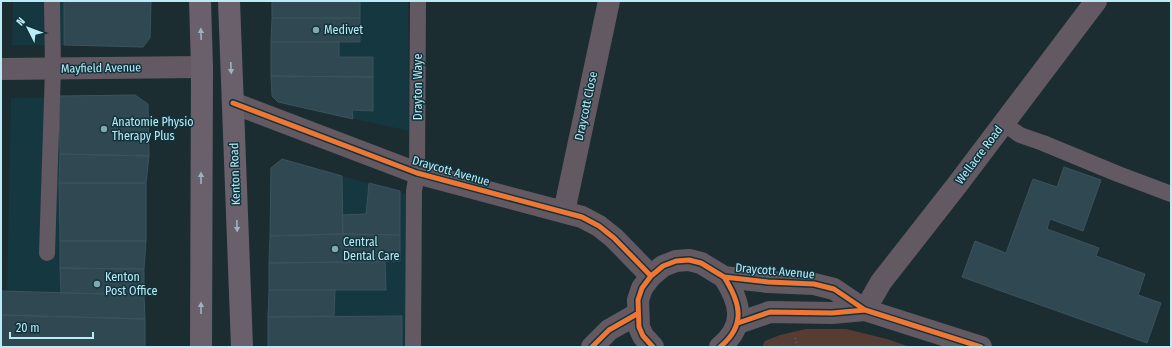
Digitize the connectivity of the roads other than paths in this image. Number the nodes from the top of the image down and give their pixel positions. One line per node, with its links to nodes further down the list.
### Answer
1 (52, 1): 8 (lane)
2 (200, 1): 7 (main road, one-way to 2)
3 (229, 1): 10 (main road, Kenton Road, one-way to 10)
4 (418, 1): 12 (lane, Drayton Waye)
5 (608, 1): 14 (street, Draycott Close)
6 (1096, 1): 11 (street, Wellacre Road)
7 (202, 67): 8 (street, Mayfield Avenue); 21 (main road, one-way to 7)
8 (52, 68): 9 (street, Mayfield Avenue); 15 (lane)
9 (1, 69)
10 (233, 103): 12 (street, Draycott Avenue); 22 (main road, Kenton Road, one-way to 22)
11 (1003, 123): 13 (lane); 18 (street, Wellacre Road)
12 (417, 173): 14 (street, Draycott Avenue); 23 (lane, Drayton Waye)
13 (1171, 194)
14 (564, 212): 16 (street, Draycott Avenue)
15 (47, 253)
16 (651, 276): 17 (street, Draycott Avenue); 19 (street, Draycott Avenue)
17 (724, 277): 18 (street, Draycott Avenue); 20 (street, Draycott Avenue)
18 (865, 310): 20 (street, Draycott Avenue); 27 (street, Draycott Avenue)
19 (637, 314): 24 (street); 25 (street, Draycott Avenue)
20 (738, 323): 26 (street)
21 (200, 347)
22 (242, 347)
23 (413, 347)
24 (592, 347)
25 (653, 347)
26 (720, 347)
27 (981, 347)

